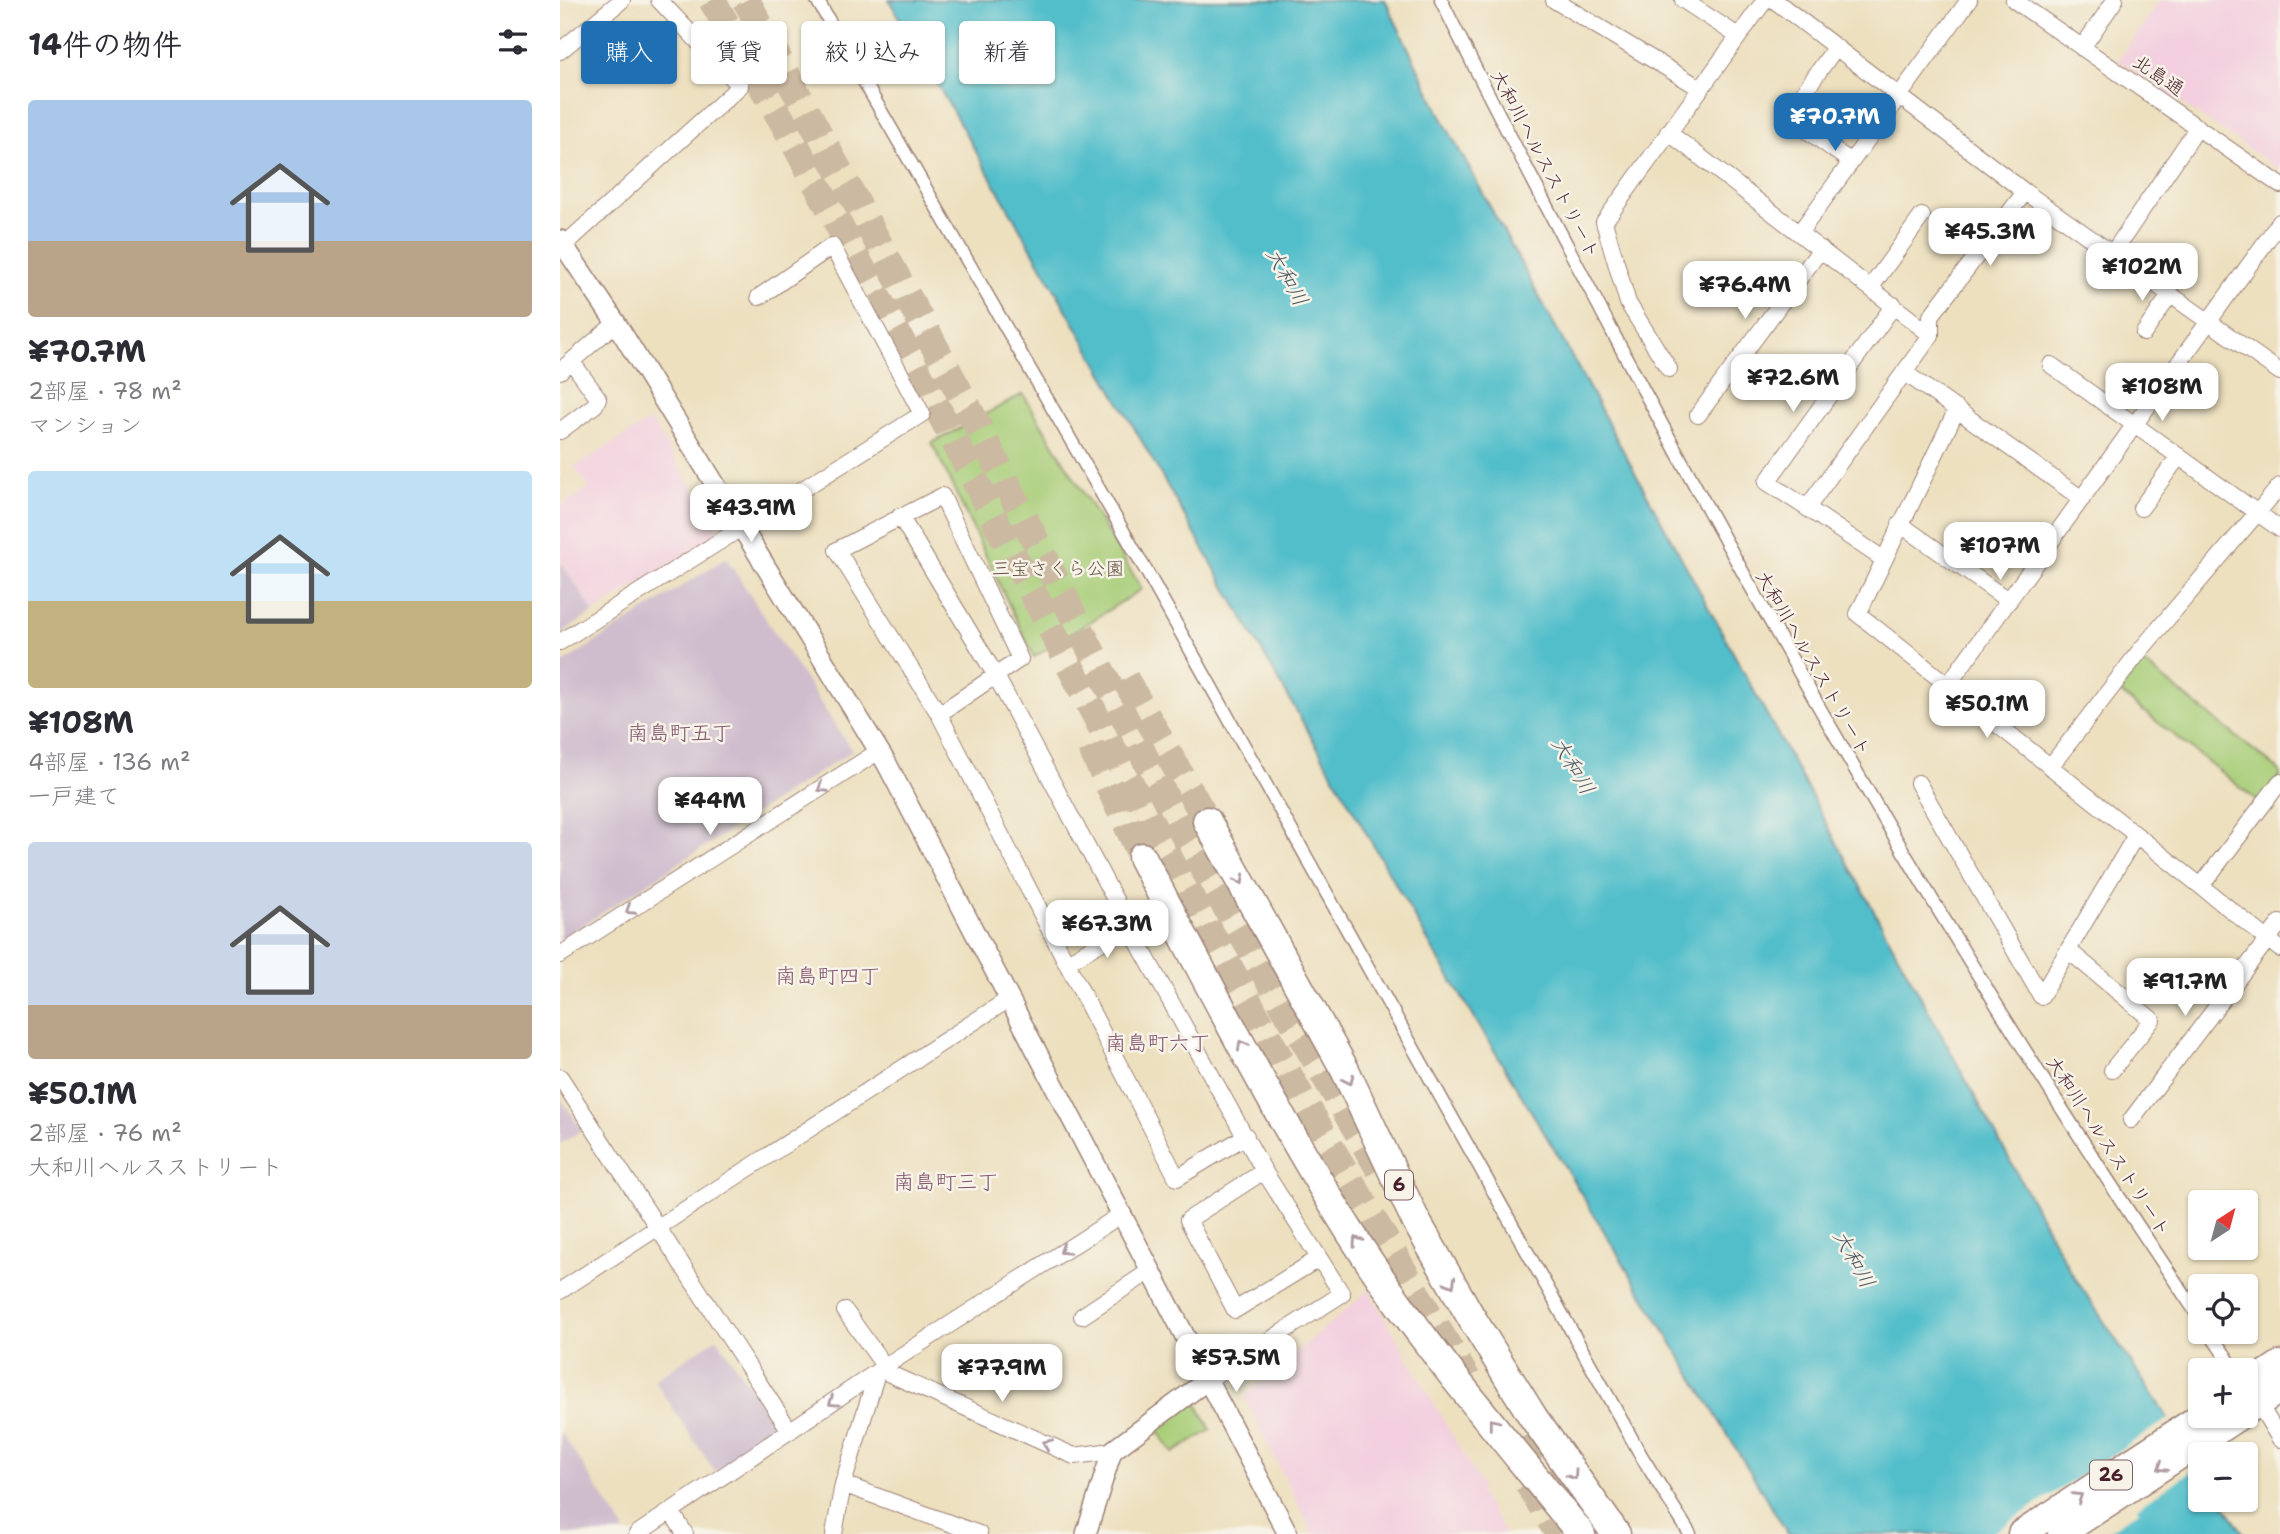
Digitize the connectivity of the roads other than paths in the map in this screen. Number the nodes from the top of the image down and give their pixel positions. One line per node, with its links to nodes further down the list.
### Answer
1 (622, 0): 15 (street)
2 (659, 0): 26 (street)
3 (817, 0): 110 (street)
4 (1441, 0): 87 (street, 大和川ヘルスストリート)
5 (1554, 0): 16 (street)
6 (1682, 0): 12 (street)
7 (1765, 0): 12 (street)
8 (1774, 0): 13 (street)
9 (1969, 0): 17 (street)
10 (2014, 0): 14 (street, 北島通)
11 (2115, 0): 14 (street)
12 (1738, 36): 16 (street)
13 (1836, 47): 17 (street); 20 (street)
14 (2082, 48): 18 (street, 北島通)
15 (560, 51)
16 (1700, 88): 19 (street)
17 (1899, 95): 20 (street); 22 (street)
18 (2198, 128): 21 (street, 北島通); 28 (street)
19 (1668, 132): 25 (street); 39 (street)
20 (1851, 162): 25 (street)
21 (2280, 185)
22 (2025, 192): 28 (street); 36 (street)
23 (1922, 216): 29 (street)
24 (2280, 222): 34 (street)
25 (1800, 232): 27 (street)
26 (562, 245): 33 (street)
27 (1821, 249): 29 (street); 43 (street)
28 (2112, 254): 30 (street)
29 (1871, 287): 32 (street)
30 (2171, 295): 34 (street); 35 (street)
31 (759, 297): 54 (street)
32 (1894, 305): 36 (street); 49 (street)
33 (616, 323): 38 (street); 54 (street)
34 (2209, 323): 41 (street); 44 (street)
35 (2144, 333)
36 (1931, 335): 40 (street)
37 (2051, 365): 44 (street)
38 (566, 366): 45 (street)
39 (1669, 369)
40 (1905, 372): 42 (street); 49 (street)
41 (2280, 372)
42 (1957, 409): 48 (street); 53 (street)
43 (1698, 415)
44 (2137, 426): 46 (street); 48 (street)
45 (560, 432)
46 (2179, 456): 50 (street); 51 (street)
47 (2280, 486): 51 (street)
48 (2082, 499): 57 (street)
49 (1807, 508): 56 (street)
50 (2141, 508)
51 (2258, 514): 55 (street); 63 (street)
52 (900, 516): 59 (street); 59 (street); 61 (street)
53 (1900, 524): 56 (street); 57 (street)
54 (742, 528): 58 (street); 62 (street)
55 (2280, 529)
56 (1883, 559): 60 (street)
57 (2009, 601): 60 (street)
58 (560, 642)
59 (996, 676): 61 (street); 71 (street)
60 (1948, 685): 63 (street)
61 (939, 714): 75 (street)
62 (879, 751): 74 (street, one-way to 74); 76 (street)
63 (2050, 767): 67 (street)
64 (2280, 782): 69 (street)
65 (1918, 783): 73 (street)
66 (1207, 821): 109 (highway, 6, one-way to 109)
67 (2136, 835): 69 (street); 73 (street)
68 (1142, 857): 108 (highway, one-way to 68)
69 (2201, 886): 72 (street)
70 (2280, 923): 72 (street)
71 (1129, 926): 75 (street); 80 (street)
72 (2274, 944): 79 (street)
73 (2068, 950): 77 (street)
74 (560, 955)
75 (1066, 963): 80 (street)
76 (1009, 999): 82 (street); 83 (street)
77 (2112, 1070)
78 (560, 1077): 83 (street)
79 (2130, 1120)
80 (1246, 1136): 81 (street)
81 (1264, 1171): 84 (street); 84 (street)
82 (1122, 1214): 85 (street); 91 (street, one-way to 91)
83 (657, 1230): 86 (street); 97 (street)
84 (1318, 1259): 92 (street)
85 (1150, 1271): 89 (street); 92 (street)
86 (560, 1291)
87 (2188, 1301)
88 (845, 1311): 91 (street)
89 (1082, 1316)
90 (2280, 1364): 93 (highway, 26)
91 (881, 1370): 97 (street, one-way to 97); 99 (street, one-way to 91); 100 (street)
92 (1206, 1381): 99 (street); 107 (street)
93 (2258, 1386)
94 (2258, 1407): 98 (street)
95 (2188, 1425): 111 (highway, 26, one-way to 95)
96 (2204, 1428): 112 (highway, 26, one-way to 112)
97 (790, 1431): 101 (street)
98 (2280, 1438)
99 (1112, 1451): 106 (street)
100 (843, 1484): 104 (street); 105 (street)
101 (671, 1511): 102 (street); 103 (street)
102 (636, 1534)
103 (685, 1534)
104 (834, 1534)
105 (979, 1534)
106 (1086, 1534)
107 (1288, 1534)
108 (1581, 1534)
109 (1616, 1534)
110 (1690, 1534)
111 (2021, 1534)
112 (2061, 1534)

